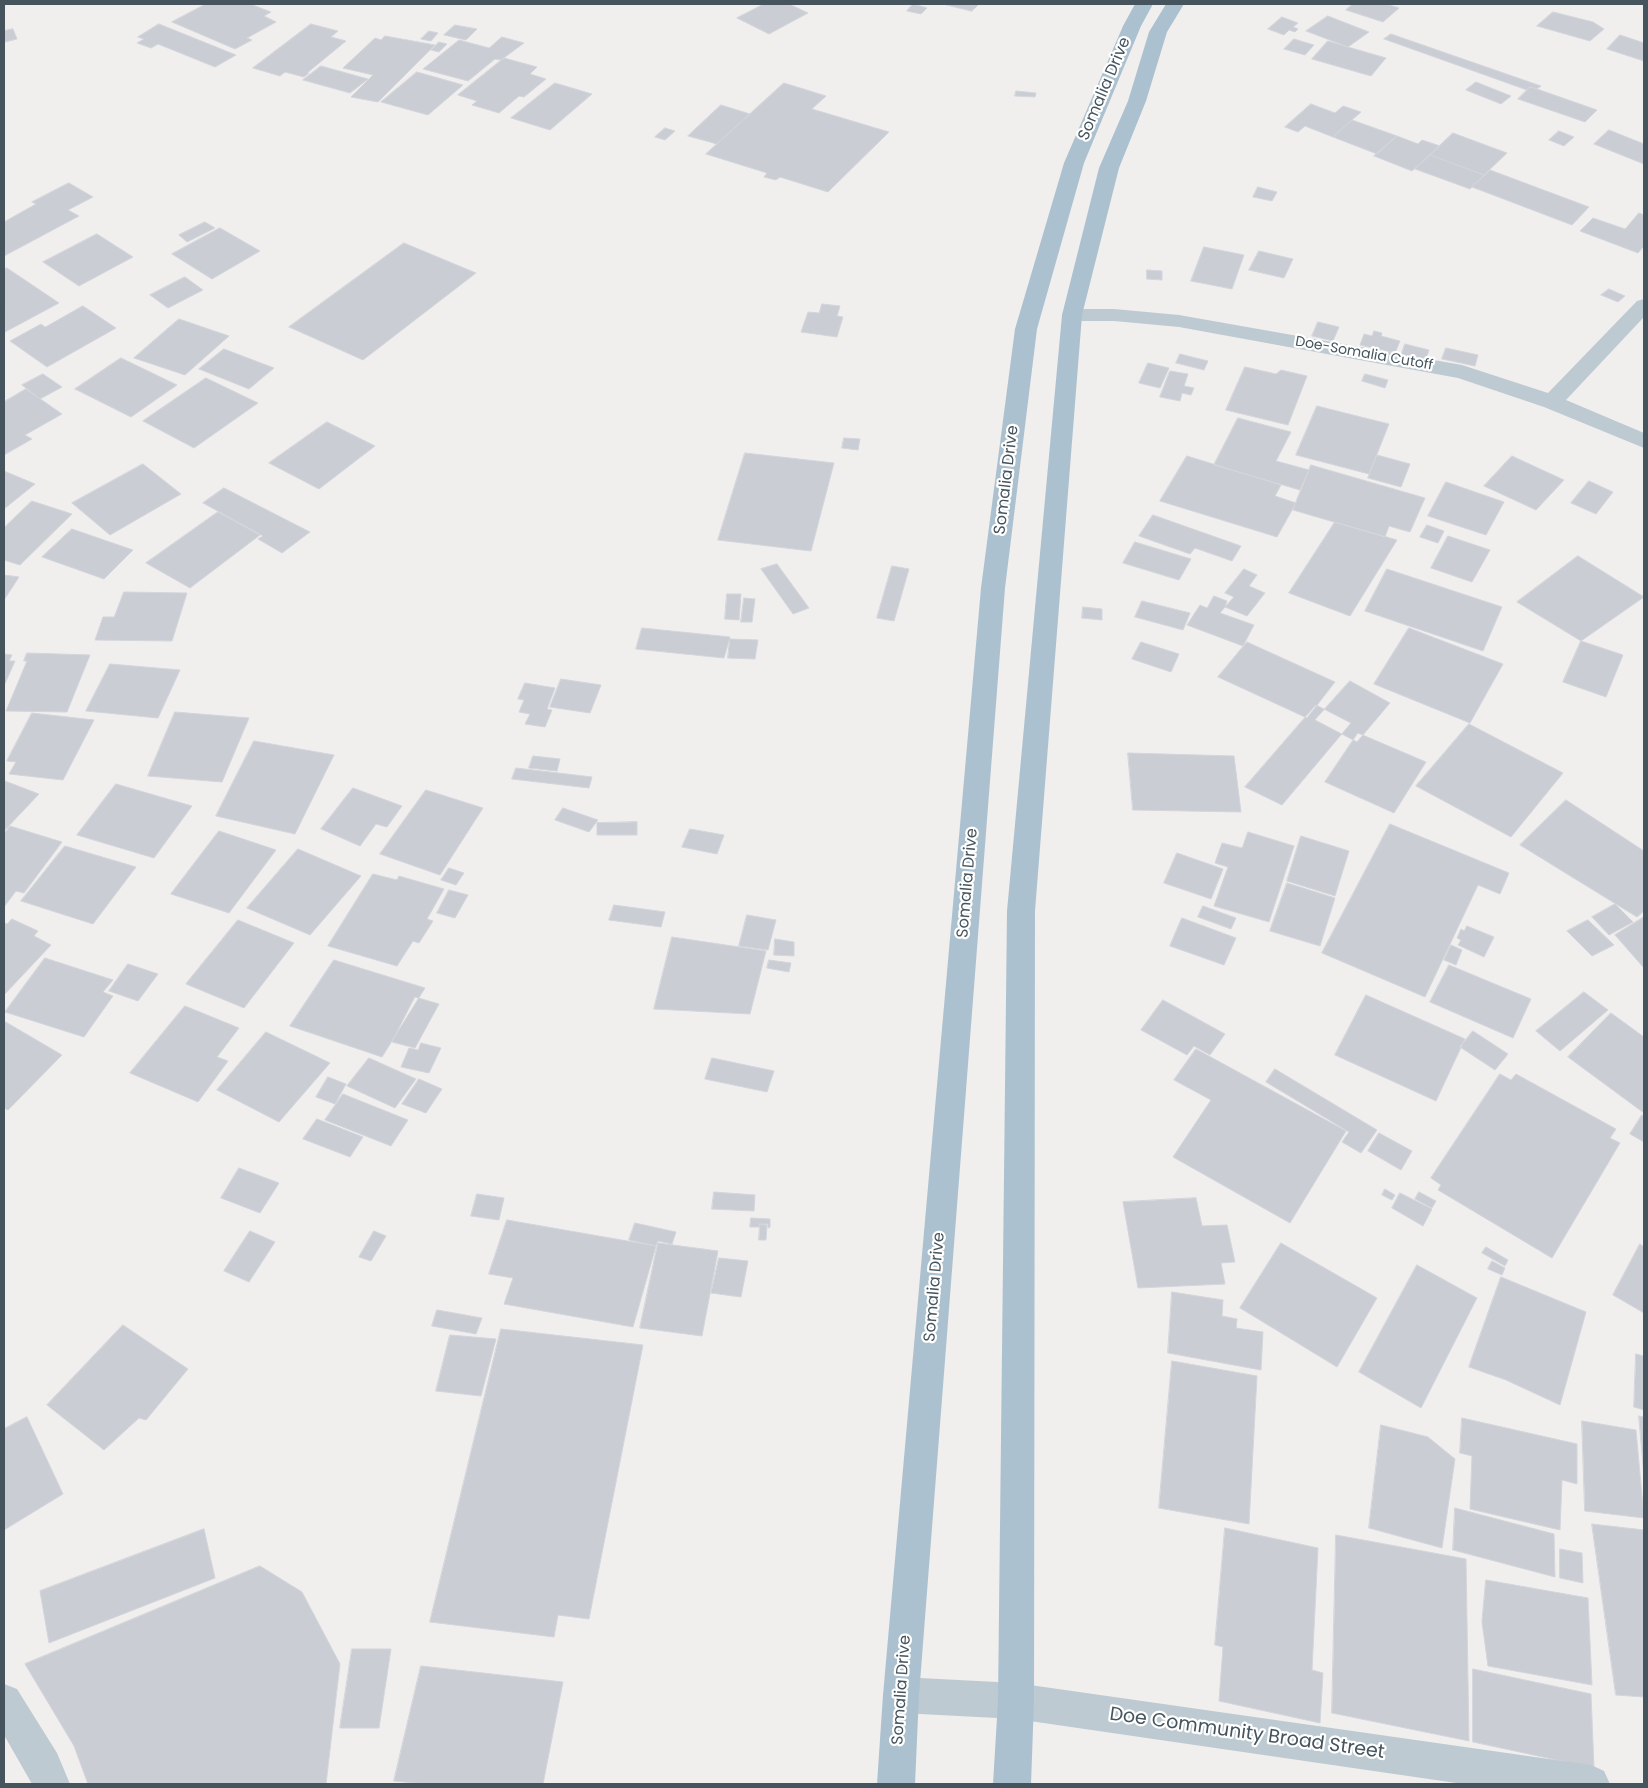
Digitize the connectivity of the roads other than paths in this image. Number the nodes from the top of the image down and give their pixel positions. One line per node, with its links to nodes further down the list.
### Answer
1 (1144, 4): 7 (main road, Somalia Drive)
2 (1175, 4): 4 (main road, Somalia Drive)
3 (1644, 305): 5 (street)
4 (1072, 315): 5 (street, Doe-Somalia Cutoff); 8 (main road, Somalia Drive)
5 (1552, 402): 6 (street, Doe-Somalia Cutoff)
6 (1644, 441)
7 (901, 1695): 8 (street, Doe Community Broad Street); 11 (main road, Somalia Drive)
8 (1016, 1701): 12 (main road, Somalia Drive); 13 (street, Doe Community Broad Street)
9 (4, 1702): 10 (street)
10 (51, 1784)
11 (896, 1784)
12 (1012, 1784)
13 (1592, 1784)

